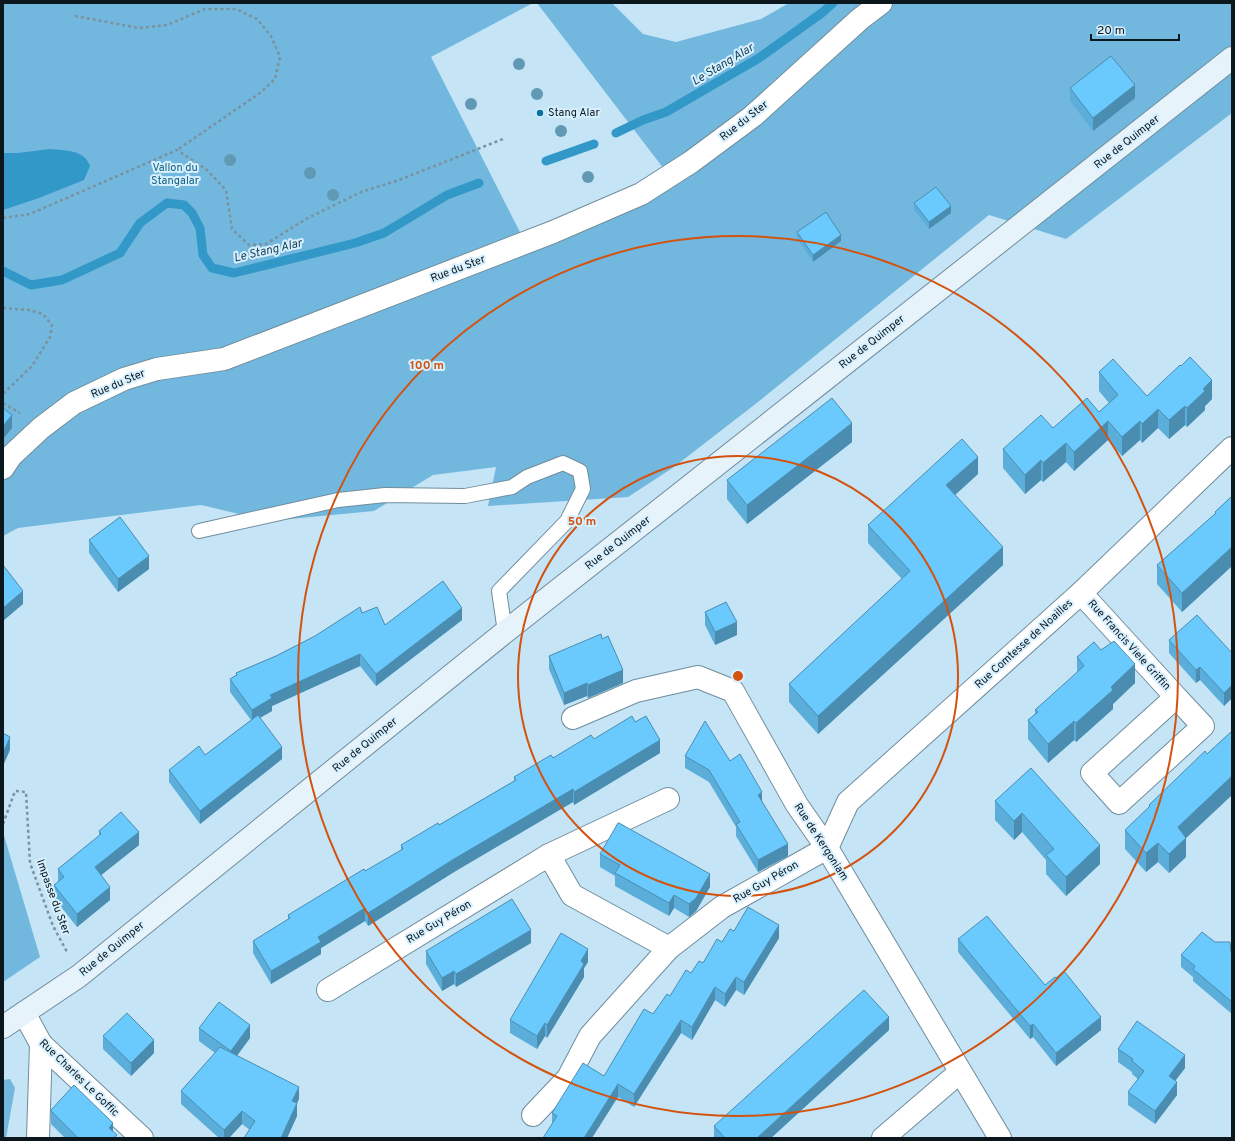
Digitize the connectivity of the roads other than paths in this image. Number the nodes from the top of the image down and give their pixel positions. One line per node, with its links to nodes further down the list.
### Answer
1 (881, 3): 4 (street, Rue du Ster)
2 (1232, 58): 7 (main road, Rue de Quimper)
3 (1232, 448): 6 (street, Rue Comtesse de Noailles)
4 (3, 468)
5 (199, 532): 7 (lane)
6 (1081, 593): 8 (street, Rue Francis Viele Griffin); 11 (street, Rue Comtesse de Noailles)
7 (505, 632): 15 (main road, Rue de Quimper)
8 (1176, 697): 8 (street, Rue Francis Viele Griffin)
9 (573, 718): 11 (street, Rue de Kergoniam)
10 (668, 799): 12 (street, Rue Guy Péron)
11 (827, 848): 13 (street, Rue Guy Péron); 18 (street, Rue de Kergoniam)
12 (549, 855): 13 (street); 14 (street, Rue Guy Péron)
13 (668, 948): 19 (street, Rue Guy Péron)
14 (328, 990)
15 (24, 1013): 16 (main road, Rue de Quimper); 17 (street, Rue Charles Le Goffic)
16 (3, 1027)
17 (41, 1044): 20 (street); 21 (street, Rue Charles Le Goffic)
18 (960, 1072): 22 (street); 23 (street, Rue de Kergoniam)
19 (533, 1115)
20 (38, 1138)
21 (142, 1138)
22 (883, 1138)
23 (1000, 1138)

